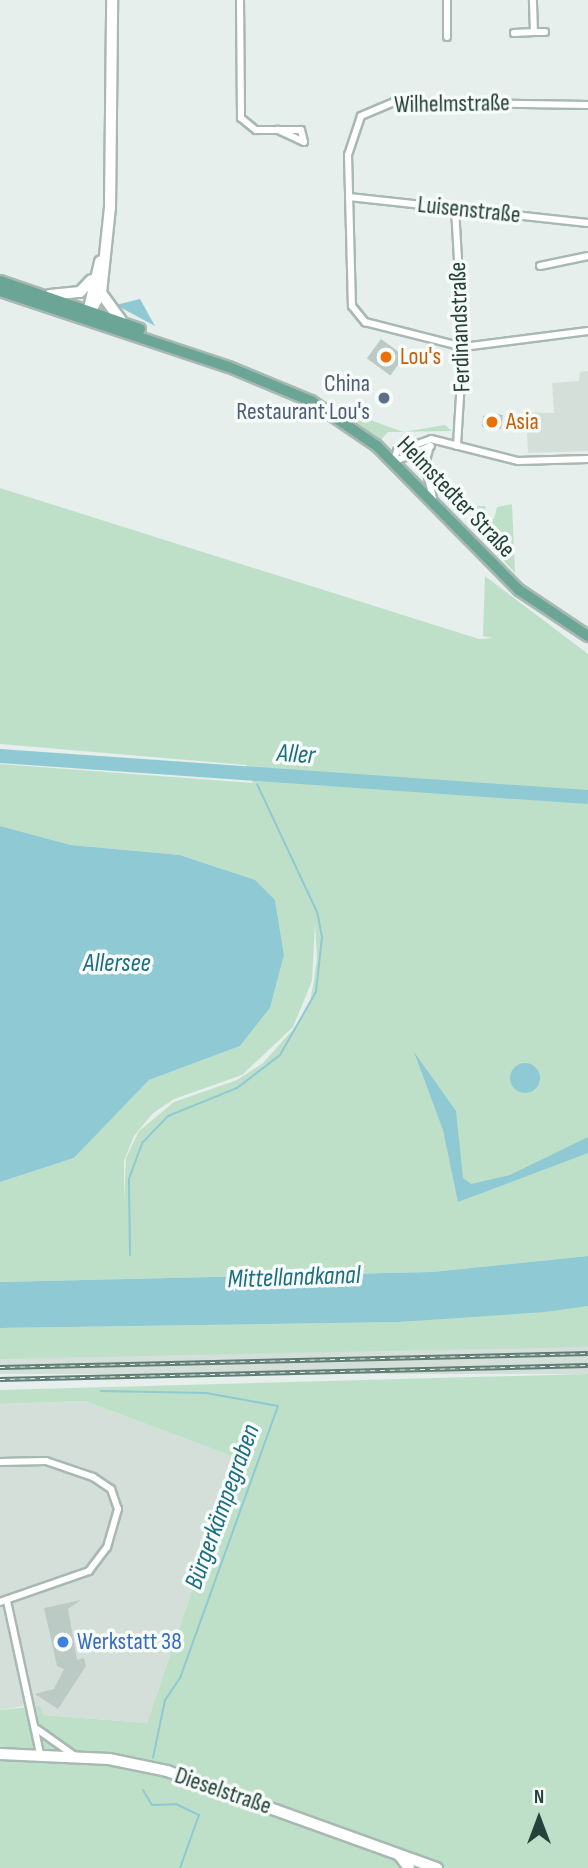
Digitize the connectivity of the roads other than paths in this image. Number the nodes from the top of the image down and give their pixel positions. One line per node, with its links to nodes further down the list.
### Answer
1 (112, 0): 14 (main road)
2 (240, 0): 10 (street)
3 (447, 0): 8 (street)
4 (533, 0): 5 (street)
5 (534, 32): 6 (street); 7 (street)
6 (545, 32)
7 (514, 33)
8 (447, 37)
9 (588, 105): 11 (street, Wilhelmstraße)
10 (278, 130)
11 (349, 197): 12 (street, Luisenstraße); 25 (street, Wilhelmstraße)
12 (455, 208): 13 (street, Luisenstraße); 25 (street, Ferdinandstraße)
13 (588, 223)
14 (105, 248): 17 (main road); 20 (main road)
15 (588, 256): 16 (street)
16 (540, 266)
17 (97, 271): 21 (main road); 22 (main road)
18 (0, 281): 21 (main road)
19 (0, 292): 22 (main road)
20 (101, 293): 22 (main road); 23 (main road)
21 (50, 295): 22 (main road)
22 (89, 312): 23 (main road); 26 (main road)
23 (121, 321): 26 (main road)
24 (588, 331): 25 (street)
25 (463, 346): 29 (street, Ferdinandstraße)
26 (229, 367): 31 (main road, Helmstedter Straße)
27 (443, 443): 28 (street); 29 (street); 31 (street)
28 (430, 446): 31 (street); 32 (street)
29 (457, 446): 30 (street)
30 (588, 459)
31 (394, 461): 32 (main road, Helmstedter Straße)
32 (435, 504): 33 (main road, Helmstedter Straße)
33 (588, 636)
34 (0, 1462): 35 (street)
35 (3, 1601): 36 (street)
36 (36, 1729): 38 (street); 39 (street)
37 (0, 1754): 38 (main road, Dieselstraße)
38 (40, 1754): 39 (main road, Dieselstraße)
39 (75, 1756): 40 (main road, Dieselstraße)
40 (399, 1855): 41 (main road); 42 (main road, Dieselstraße)
41 (409, 1868)
42 (435, 1868)

